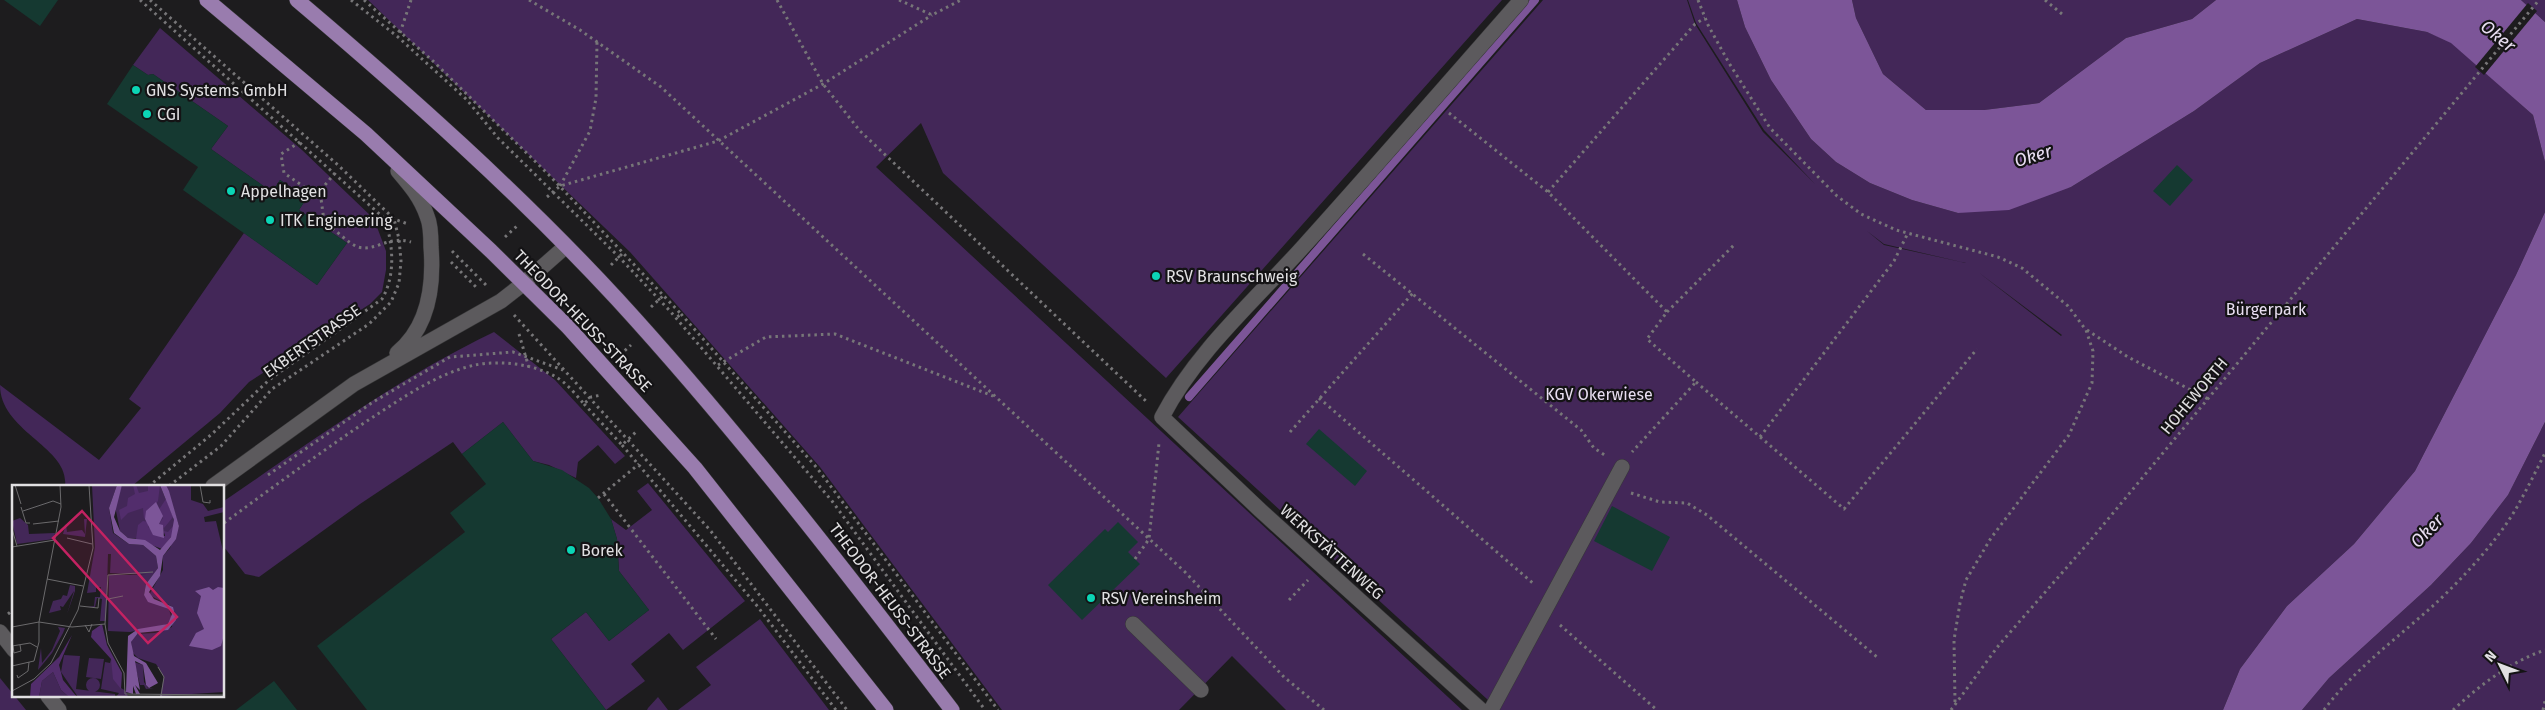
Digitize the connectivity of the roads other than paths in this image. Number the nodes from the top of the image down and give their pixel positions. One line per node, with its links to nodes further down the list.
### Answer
1 (207, 0): 4 (main road, THEODOR-HEUSS-STRASSE)
2 (297, 0): 5 (main road, THEODOR-HEUSS-STRASSE)
3 (1521, 0): 16 (street, WERKSTÄTTENWEG)
4 (366, 134): 6 (main road, THEODOR-HEUSS-STRASSE); 7 (street)
5 (565, 247): 6 (street); 15 (main road, THEODOR-HEUSS-STRASSE)
6 (524, 283): 7 (street); 14 (main road, THEODOR-HEUSS-STRASSE)
7 (354, 384): 9 (street)
8 (1619, 474): 17 (street)
9 (214, 485)
10 (1133, 624): 13 (street)
11 (0, 632): 12 (street)
12 (12, 647)
13 (1201, 690)
14 (886, 710)
15 (952, 710)
16 (1481, 710)
17 (1491, 710)

